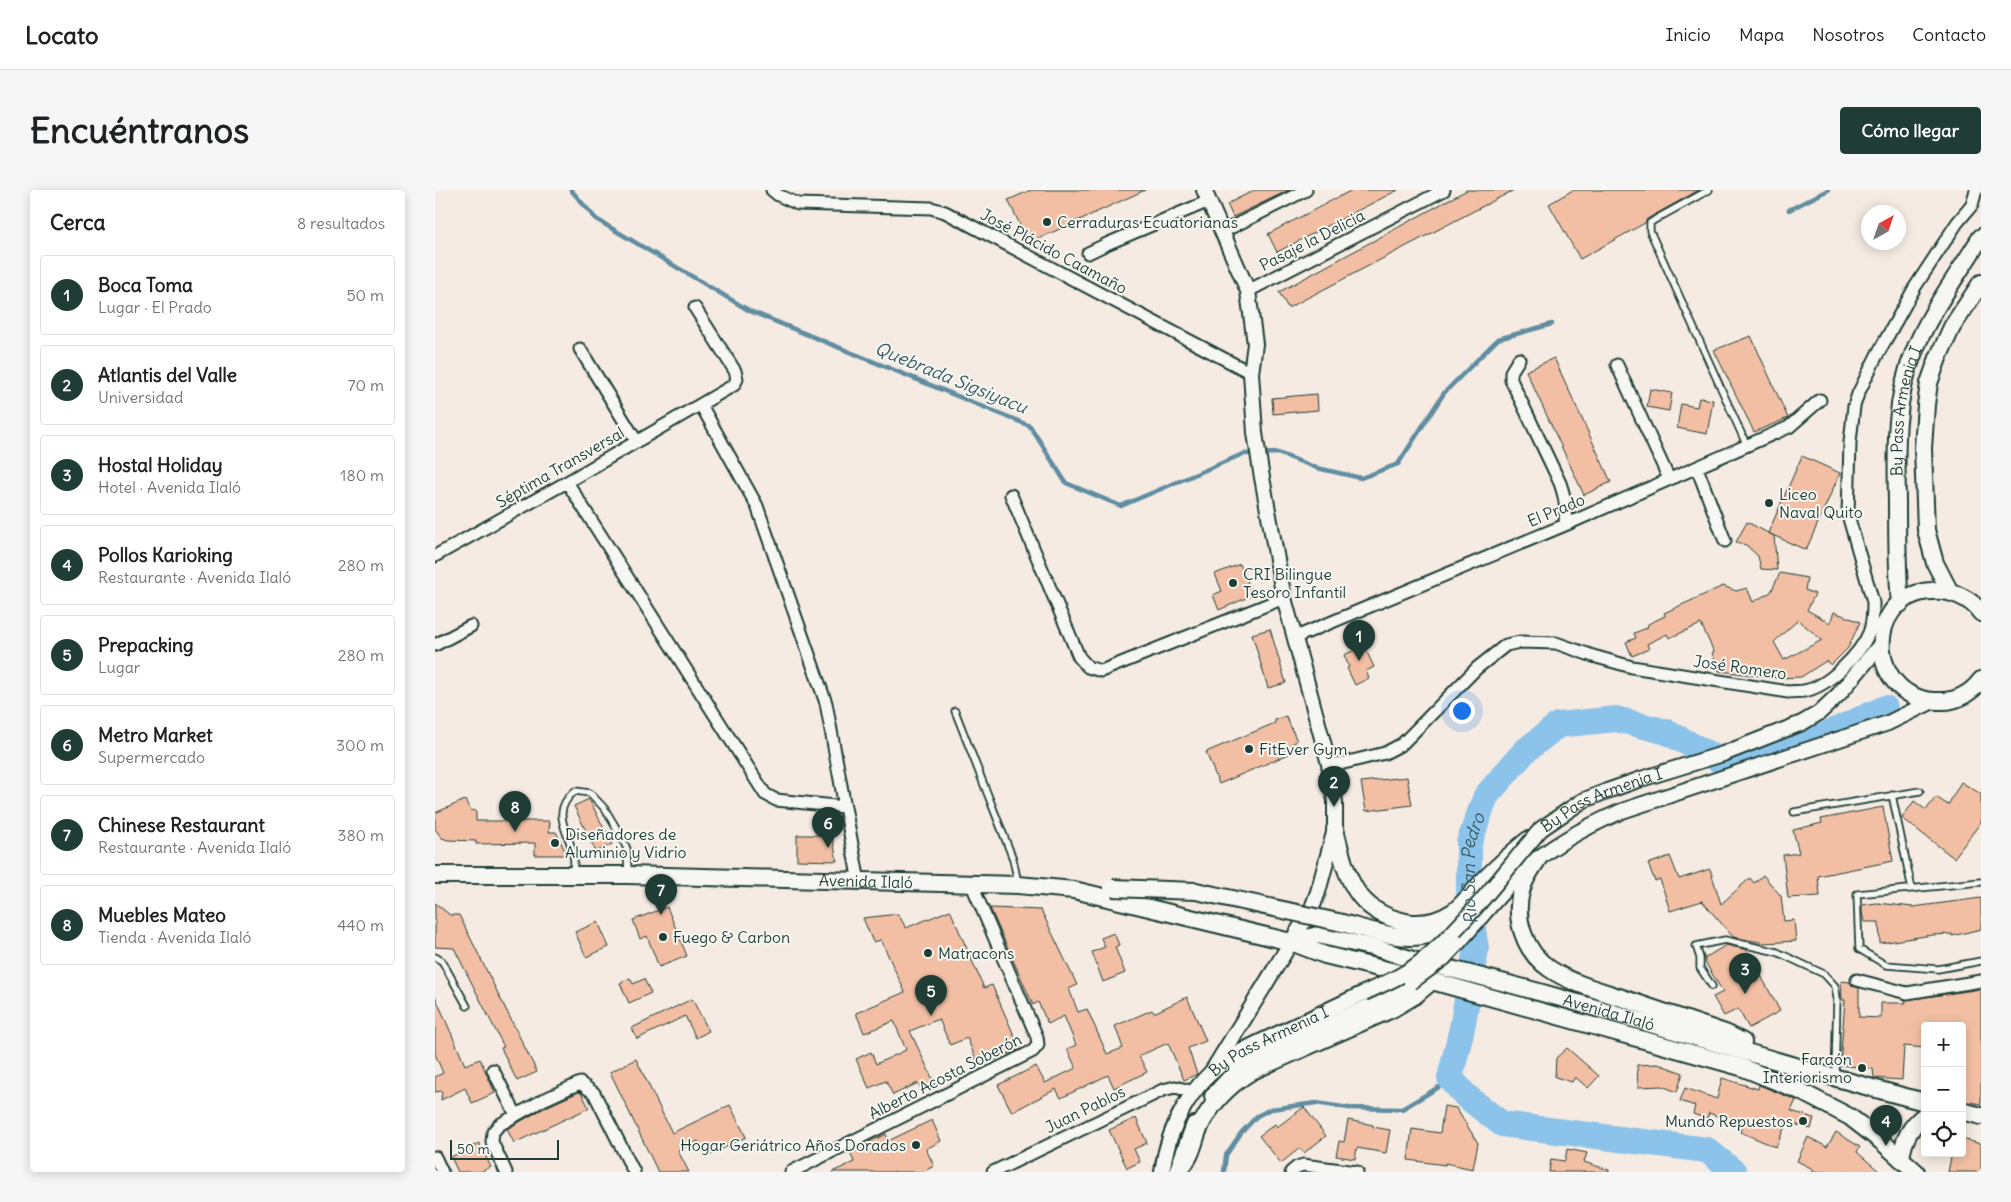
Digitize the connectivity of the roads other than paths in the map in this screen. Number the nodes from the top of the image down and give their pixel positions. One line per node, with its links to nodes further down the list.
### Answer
1 (771, 190): 16 (street, José Plácido Caamaño)
2 (1306, 190): 7 (street)
3 (1444, 190): 11 (street, Pasaje la Delicia)
4 (1709, 190): 20 (lane)
5 (1976, 190): 40 (street, José Romero)
6 (1206, 196): 7 (street); 9 (street)
7 (1222, 232): 11 (street)
8 (1981, 237): 31 (main road, By Pass Armenia I)
9 (1088, 253)
10 (1981, 284): 28 (main road, By Pass Armenia I)
11 (1248, 291): 16 (street)
12 (695, 308): 18 (street, Séptima Transversal)
13 (580, 349): 19 (street)
14 (1519, 359): 25 (street)
15 (1617, 365): 22 (street)
16 (1251, 373): 30 (street)
17 (1820, 400): 20 (street, El Prado)
18 (701, 405): 19 (street, Séptima Transversal); 43 (street)
19 (637, 442): 23 (street, Séptima Transversal)
20 (1747, 446): 21 (street, El Prado)
21 (1697, 468): 22 (street, El Prado); 26 (street)
22 (1669, 480): 25 (street, El Prado)
23 (567, 482): 27 (street, Séptima Transversal); 43 (street)
24 (1011, 495): 30 (street)
25 (1565, 524): 34 (street, El Prado)
26 (1725, 541)
27 (435, 556)
28 (1950, 592): 29 (main road); 31 (main road)
29 (1974, 597): 32 (main road)
30 (1284, 598): 34 (street)
31 (1900, 604): 35 (main road)
32 (1981, 613)
33 (471, 626): 36 (street)
34 (1296, 637): 40 (street)
35 (1881, 644): 38 (main road); 46 (street, By Pass Armenia I)
36 (435, 645)
37 (1981, 680): 38 (main road)
38 (1931, 702): 47 (street, By Pass Armenia I)
39 (955, 712): 54 (lane)
40 (1329, 764): 45 (street)
41 (1920, 791): 42 (lane)
42 (1892, 795): 44 (lane); 55 (lane)
43 (845, 807): 51 (street)
44 (1794, 812)
45 (1335, 829): 46 (main road, bridge); 58 (street)
46 (1541, 829): 57 (street, By Pass Armenia I, bridge)
47 (1538, 858): 66 (street, By Pass Armenia I, bridge); 67 (main road)
48 (435, 874): 49 (main road, Avenida Ilaló)
49 (572, 875): 50 (main road, Avenida Ilaló); 50 (lane)
50 (628, 875): 51 (main road, Avenida Ilaló)
51 (859, 882): 53 (main road, Avenida Ilaló)
52 (1981, 882): 55 (lane)
53 (971, 883): 54 (main road, Avenida Ilaló); 79 (street, Alberto Acosta Soberón)
54 (1018, 885): 56 (main road, Avenida Ilaló)
55 (1913, 889): 60 (lane)
56 (1074, 890): 57 (main road, bridge); 58 (main road, Avenida Ilaló)
57 (1462, 922): 66 (street, By Pass Armenia I, bridge)
58 (1291, 942): 63 (main road, Avenida Ilaló); 67 (main road, Avenida Ilaló); 69 (street)
59 (435, 957): 65 (lane)
60 (1981, 960)
61 (1857, 980): 62 (street)
62 (1981, 981)
63 (1438, 984): 78 (main road, Avenida Ilaló); 85 (main road)
64 (1713, 986): 70 (lane)
65 (467, 1006)
66 (1250, 1053): 69 (street, By Pass Armenia I); 85 (street, By Pass Armenia I)
67 (1794, 1066): 70 (main road, Avenida Ilaló)
68 (493, 1070): 74 (street)
69 (1211, 1073): 71 (street, By Pass Armenia I)
70 (1835, 1079): 72 (main road, Avenida Ilaló)
71 (1194, 1092): 83 (street, Juan Pablos); 84 (street, By Pass Armenia I)
72 (1921, 1101)
73 (1966, 1113): 75 (main road)
74 (516, 1115): 81 (street); 82 (street)
75 (1981, 1116)
76 (1921, 1119): 78 (main road)
77 (435, 1157): 80 (street)
78 (1901, 1159): 88 (main road, Avenida Ilaló)
79 (794, 1171)
80 (442, 1172)
81 (506, 1172)
82 (633, 1172)
83 (993, 1172)
84 (1162, 1172)
85 (1177, 1172)
86 (1291, 1172): 87 (street)
87 (1357, 1172)
88 (1916, 1172)

